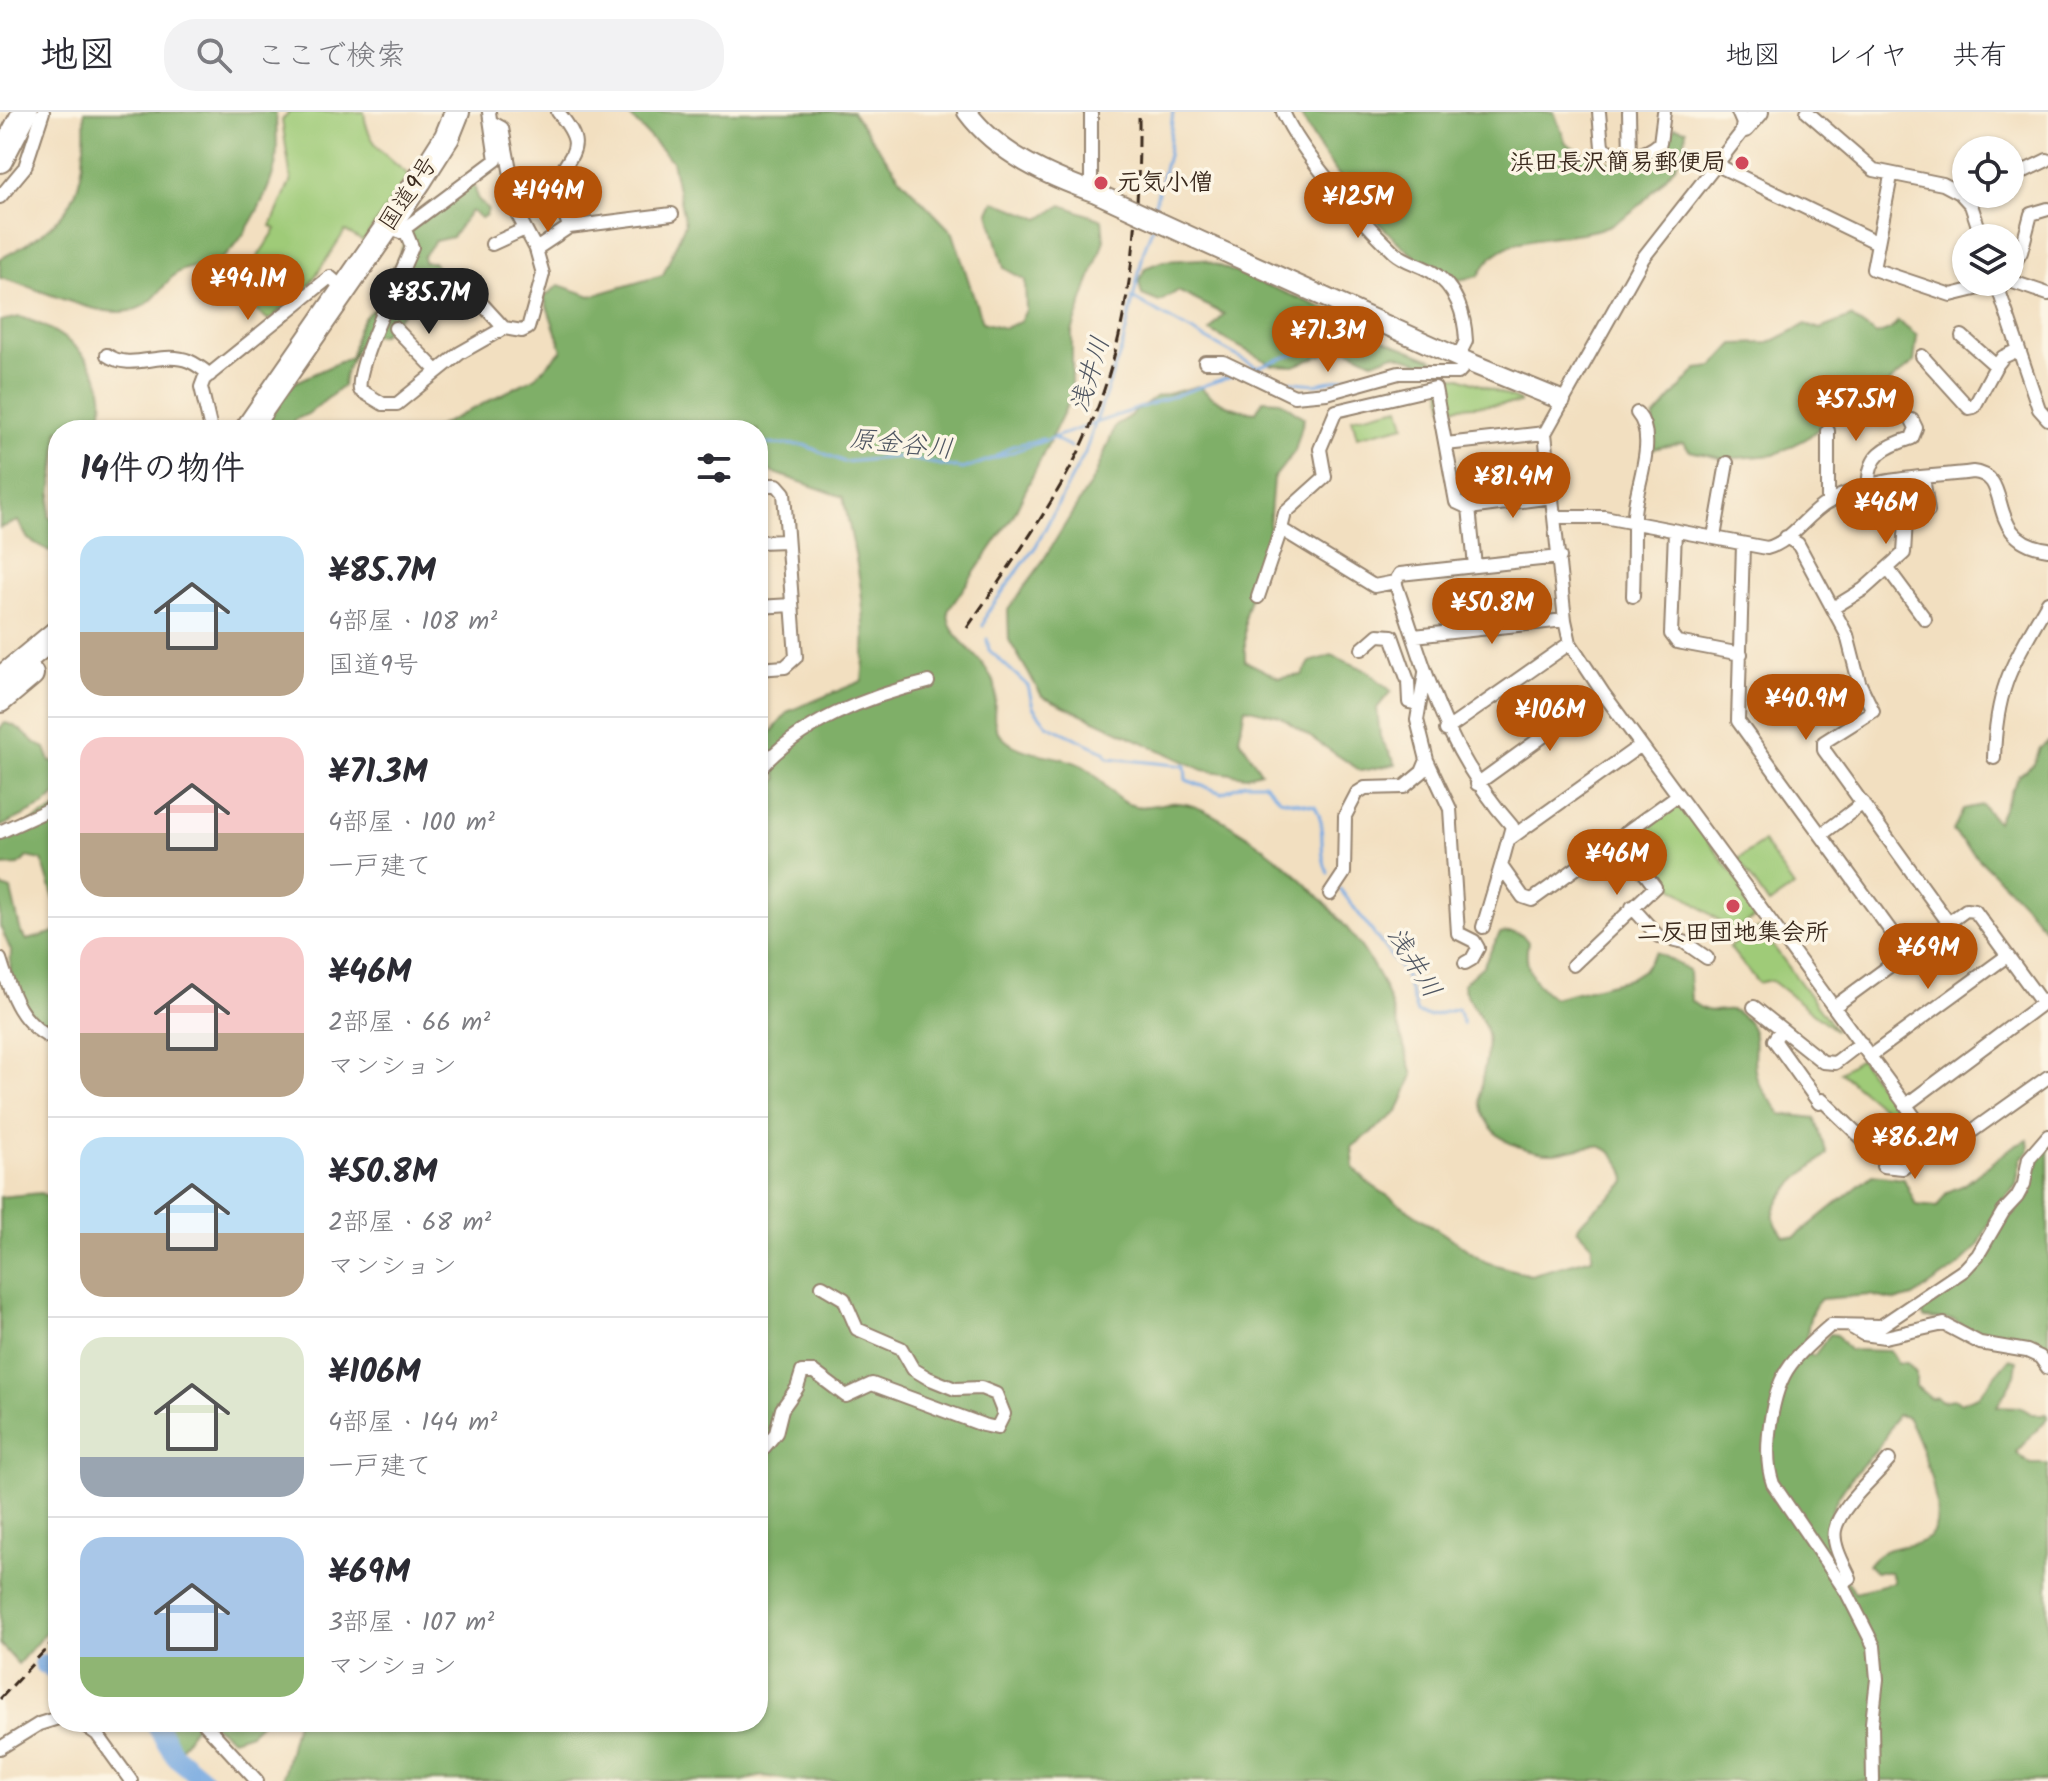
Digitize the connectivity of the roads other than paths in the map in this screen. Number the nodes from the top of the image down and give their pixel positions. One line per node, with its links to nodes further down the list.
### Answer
1 (25, 112): 16 (highway)
2 (43, 112): 23 (street)
3 (457, 112): 30 (highway, 国道9号)
4 (558, 112): 26 (street)
5 (967, 112): 22 (street)
6 (1091, 112): 22 (street)
7 (1283, 112): 46 (street)
8 (1599, 112): 15 (street)
9 (1629, 112): 15 (street)
10 (1664, 112): 15 (street)
11 (1759, 112): 14 (street)
12 (1807, 112): 20 (street)
13 (490, 117): 27 (street); 28 (street)
14 (1741, 120): 18 (street)
15 (1630, 156)
16 (0, 160)
17 (2047, 160): 19 (street)
18 (1715, 164): 31 (street); 51 (street)
19 (2024, 171)
20 (1891, 176): 21 (street); 31 (street)
21 (1952, 188)
22 (1093, 193): 46 (street, bridge)
23 (0, 197)
24 (2048, 209): 29 (street)
25 (672, 214): 26 (street)
26 (569, 227): 33 (street)
27 (525, 229): 32 (street); 33 (street)
28 (405, 230): 30 (street); 49 (street)
29 (2024, 241)
30 (377, 242): 34 (highway, 国道9号)
31 (1876, 242): 38 (street)
32 (492, 244)
33 (536, 249): 41 (street)
34 (328, 281): 50 (street); 55 (highway, 国道9号)
35 (2024, 286): 37 (street)
36 (472, 293): 41 (street)
37 (2048, 294)
38 (1952, 295)
39 (2000, 296): 43 (street)
40 (395, 328): 49 (street)
41 (504, 328): 49 (street)
42 (1962, 336): 48 (street)
43 (2018, 350): 48 (street); 53 (street)
44 (107, 355): 50 (street)
45 (1922, 356): 48 (street)
46 (1463, 360): 47 (street); 51 (street)
47 (1205, 362)
48 (1996, 366)
49 (436, 370)
50 (210, 375): 54 (street)
51 (1561, 400): 58 (street)
52 (1637, 413): 70 (street)
53 (2048, 419)
54 (209, 420)
55 (252, 420)
56 (1912, 420): 62 (street)
57 (1828, 431): 67 (street)
58 (1545, 433): 60 (street); 66 (street)
59 (1886, 438): 62 (street)
60 (1446, 444): 68 (street); 71 (street)
61 (1727, 463): 73 (street)
62 (1868, 471): 65 (street)
63 (1923, 477): 65 (street); 78 (street); 81 (street)
64 (768, 485): 75 (street)
65 (1869, 486): 67 (street)
66 (1552, 497): 68 (street); 69 (street)
67 (1828, 502): 74 (street)
68 (1469, 508): 80 (street)
69 (1555, 517): 70 (street); 79 (street)
70 (1636, 523): 72 (street); 83 (street)
71 (1281, 529): 82 (street); 84 (street)
72 (1675, 531): 73 (street); 96 (street)
73 (1714, 537): 77 (street)
74 (1786, 537): 77 (street); 88 (street)
75 (787, 541): 76 (street); 86 (street)
76 (768, 542)
77 (1743, 544): 96 (street)
78 (2048, 549)
79 (1560, 557): 80 (street); 90 (street)
80 (1475, 566): 82 (street)
81 (1888, 569): 88 (street); 89 (street)
82 (1395, 582): 91 (street)
83 (1633, 596)
84 (1258, 597)
85 (2048, 602): 108 (street)
86 (792, 605): 87 (street); 99 (street)
87 (768, 606)
88 (1833, 608): 113 (street)
89 (1925, 619)
90 (1565, 620): 91 (street); 93 (street)
91 (1414, 636): 100 (street)
92 (48, 640): 95 (highway)
93 (1570, 643): 103 (street); 106 (street)
94 (1362, 649): 105 (street)
95 (32, 653): 98 (highway); 101 (highway)
96 (1741, 654): 116 (street)
97 (48, 660): 104 (highway)
98 (0, 665)
99 (768, 668)
100 (1425, 673): 105 (street); 106 (street)
101 (0, 680)
102 (928, 682): 110 (street)
103 (1603, 693): 107 (street); 111 (street)
104 (0, 698)
105 (1418, 704): 109 (street)
106 (1446, 730): 111 (street)
107 (1641, 745): 112 (street); 118 (street)
108 (1994, 758)
109 (1427, 760): 120 (street); 128 (street)
110 (768, 761)
111 (1477, 784): 118 (street)
112 (1678, 795): 117 (street); 131 (street)
113 (1863, 803): 116 (street); 122 (street)
114 (48, 810): 115 (street)
115 (0, 832)
116 (1821, 835): 124 (street)
117 (1618, 838): 119 (street); 121 (street)
118 (1508, 840): 119 (street)
119 (1501, 866): 123 (street)
120 (1330, 894)
121 (1632, 907): 126 (street); 129 (street)
122 (1948, 922): 124 (street); 125 (street)
123 (1483, 927)
124 (1906, 952): 131 (street)
125 (2007, 956): 130 (street); 136 (street)
126 (1707, 958)
127 (0, 959): 134 (street)
128 (1465, 963)
129 (1573, 965)
130 (2045, 1001): 138 (street)
131 (1835, 1006): 135 (street)
132 (1754, 1007): 133 (street)
133 (1781, 1030): 135 (street); 140 (street)
134 (48, 1033)
135 (1861, 1043): 136 (street)
136 (1870, 1056): 138 (street)
137 (2048, 1077): 140 (street)
138 (1906, 1105): 140 (street)
139 (2048, 1136): 142 (street)
140 (1933, 1143)
141 (822, 1286): 144 (street)
142 (1852, 1325): 143 (street); 146 (street)
143 (2048, 1368)
144 (768, 1443)
145 (1889, 1460): 146 (street)
146 (1841, 1584): 153 (street)
147 (48, 1721): 150 (street)
148 (94, 1732): 151 (street)
149 (212, 1732): 152 (street)
150 (0, 1748)
151 (131, 1781)
152 (257, 1781)
153 (1873, 1781)

